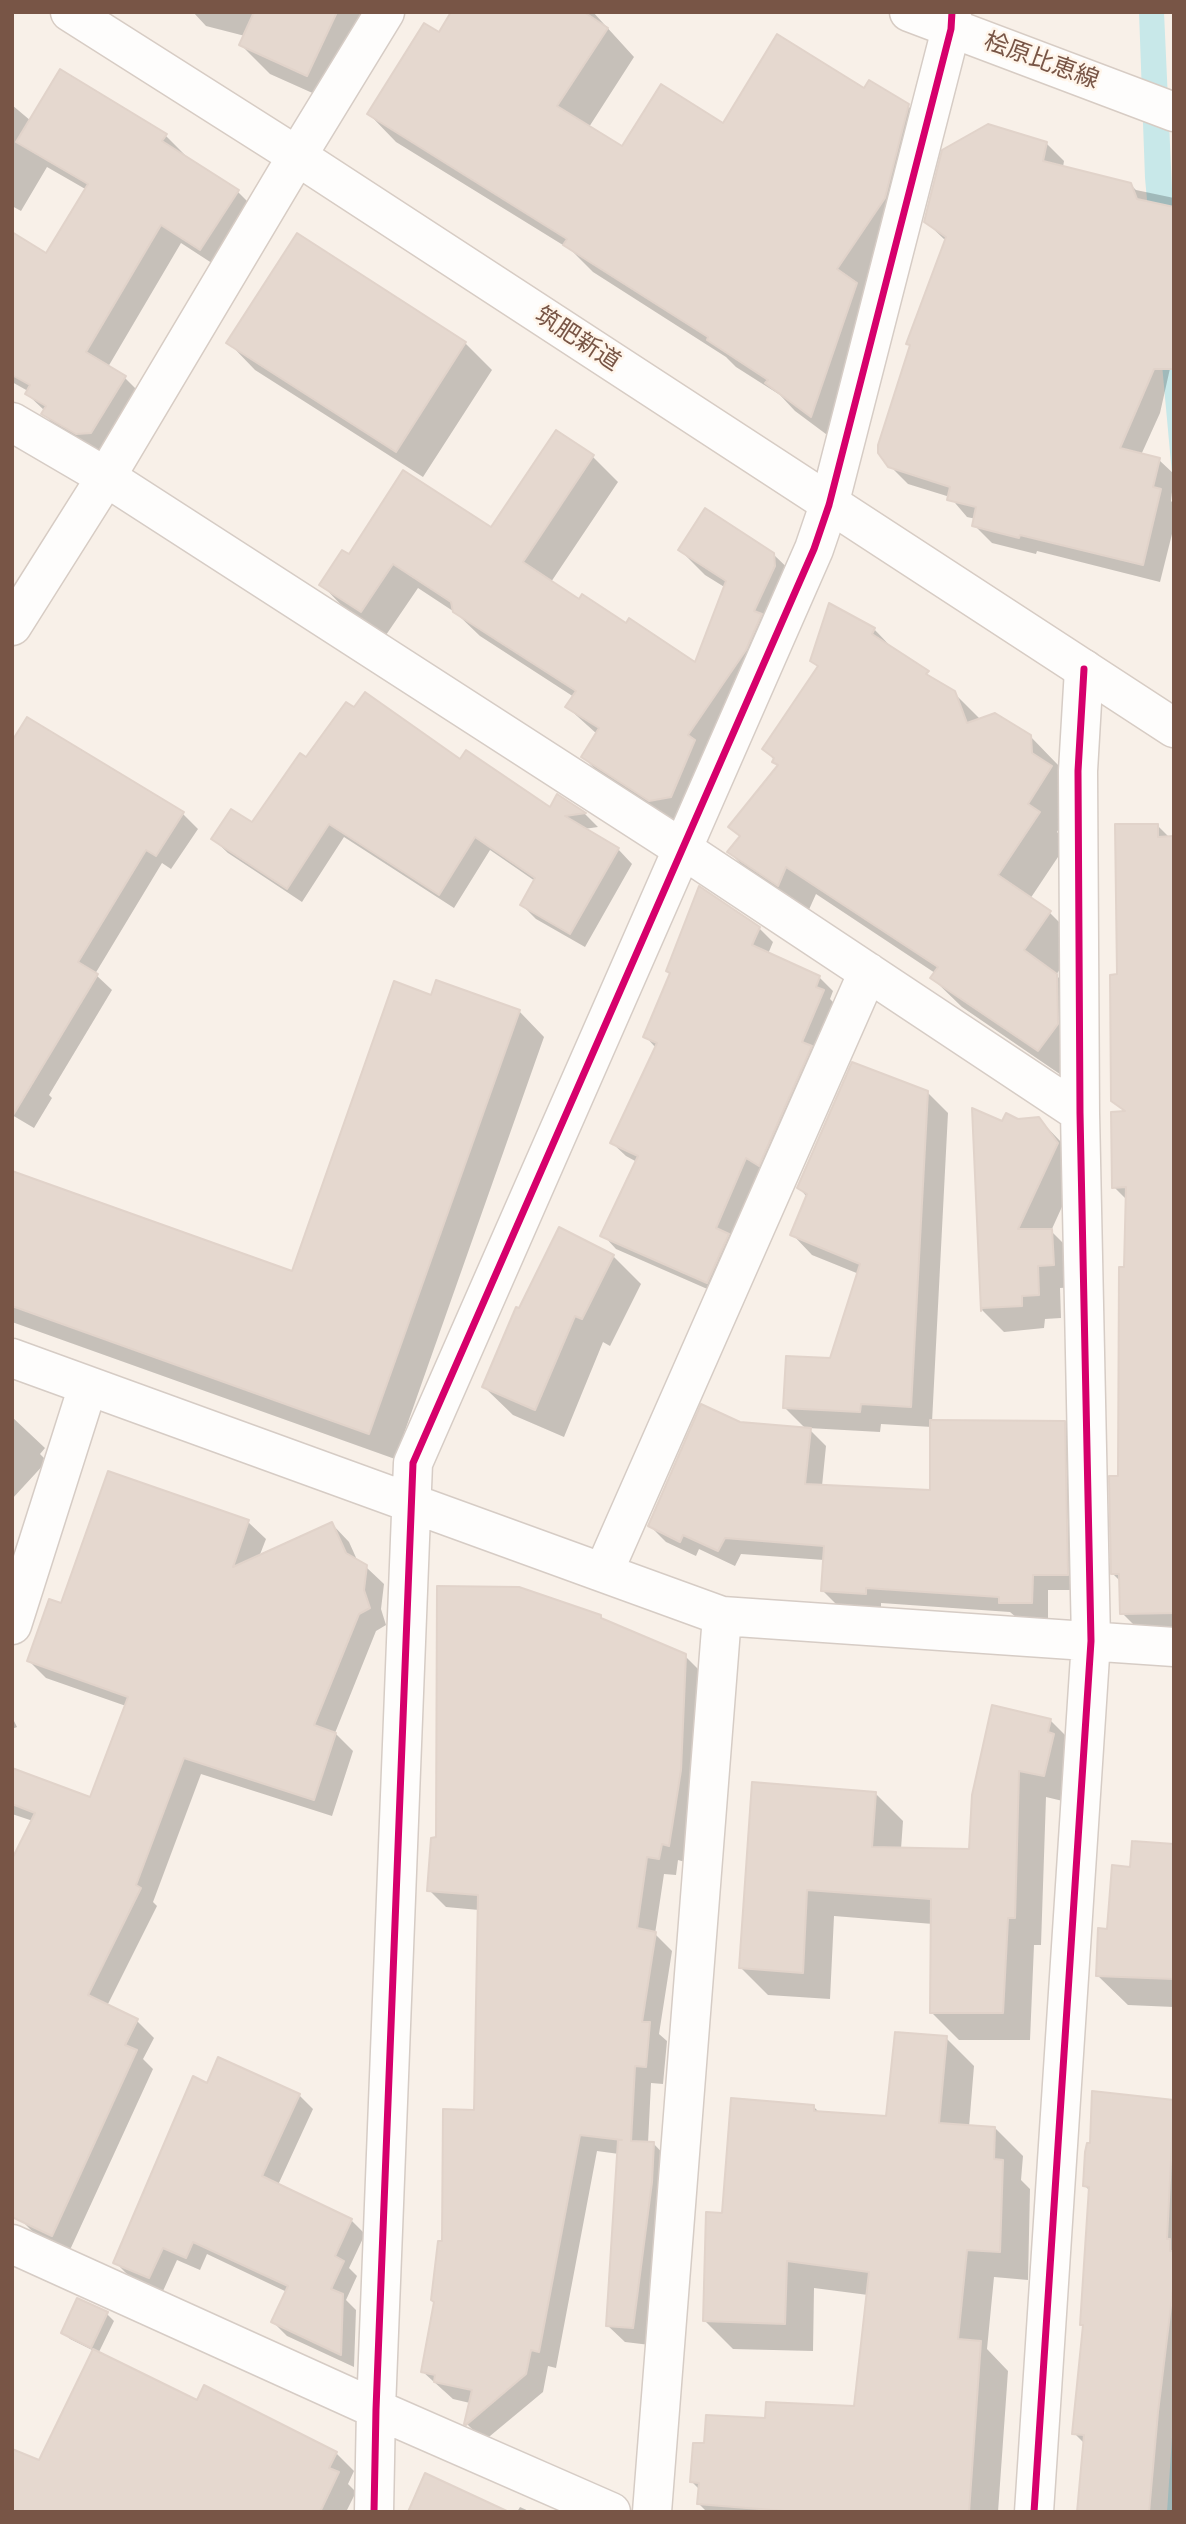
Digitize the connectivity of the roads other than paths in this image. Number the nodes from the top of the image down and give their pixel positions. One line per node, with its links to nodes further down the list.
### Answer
1 (70, 12): 6 (street, 筑肥新道)
2 (385, 12): 6 (street)
3 (909, 12): 4 (street, 桧原比恵線)
4 (951, 20): 5 (street, 桧原比恵線); 9 (street)
5 (1161, 106)
6 (297, 156): 8 (street); 9 (street, 筑肥新道)
7 (12, 422): 8 (street)
8 (106, 477): 10 (street); 13 (street)
9 (829, 505): 11 (street, 筑肥新道); 13 (street)
10 (12, 626)
11 (1084, 669): 12 (street, 筑肥新道); 15 (street)
12 (1174, 728)
13 (681, 848): 14 (street); 18 (street)
14 (868, 972): 15 (street); 19 (street)
15 (1080, 1113): 22 (street)
16 (12, 1358): 17 (street)
17 (88, 1387): 18 (street); 21 (street)
18 (410, 1503): 19 (street); 25 (street)
19 (604, 1571): 20 (street)
20 (722, 1616): 22 (street); 28 (street)
21 (12, 1625)
22 (1091, 1641): 23 (street); 29 (street)
23 (1174, 1647)
24 (12, 2244): 25 (street)
25 (376, 2409): 26 (street); 27 (street)
26 (374, 2512)
27 (611, 2512)
28 (652, 2512)
29 (1034, 2512)

